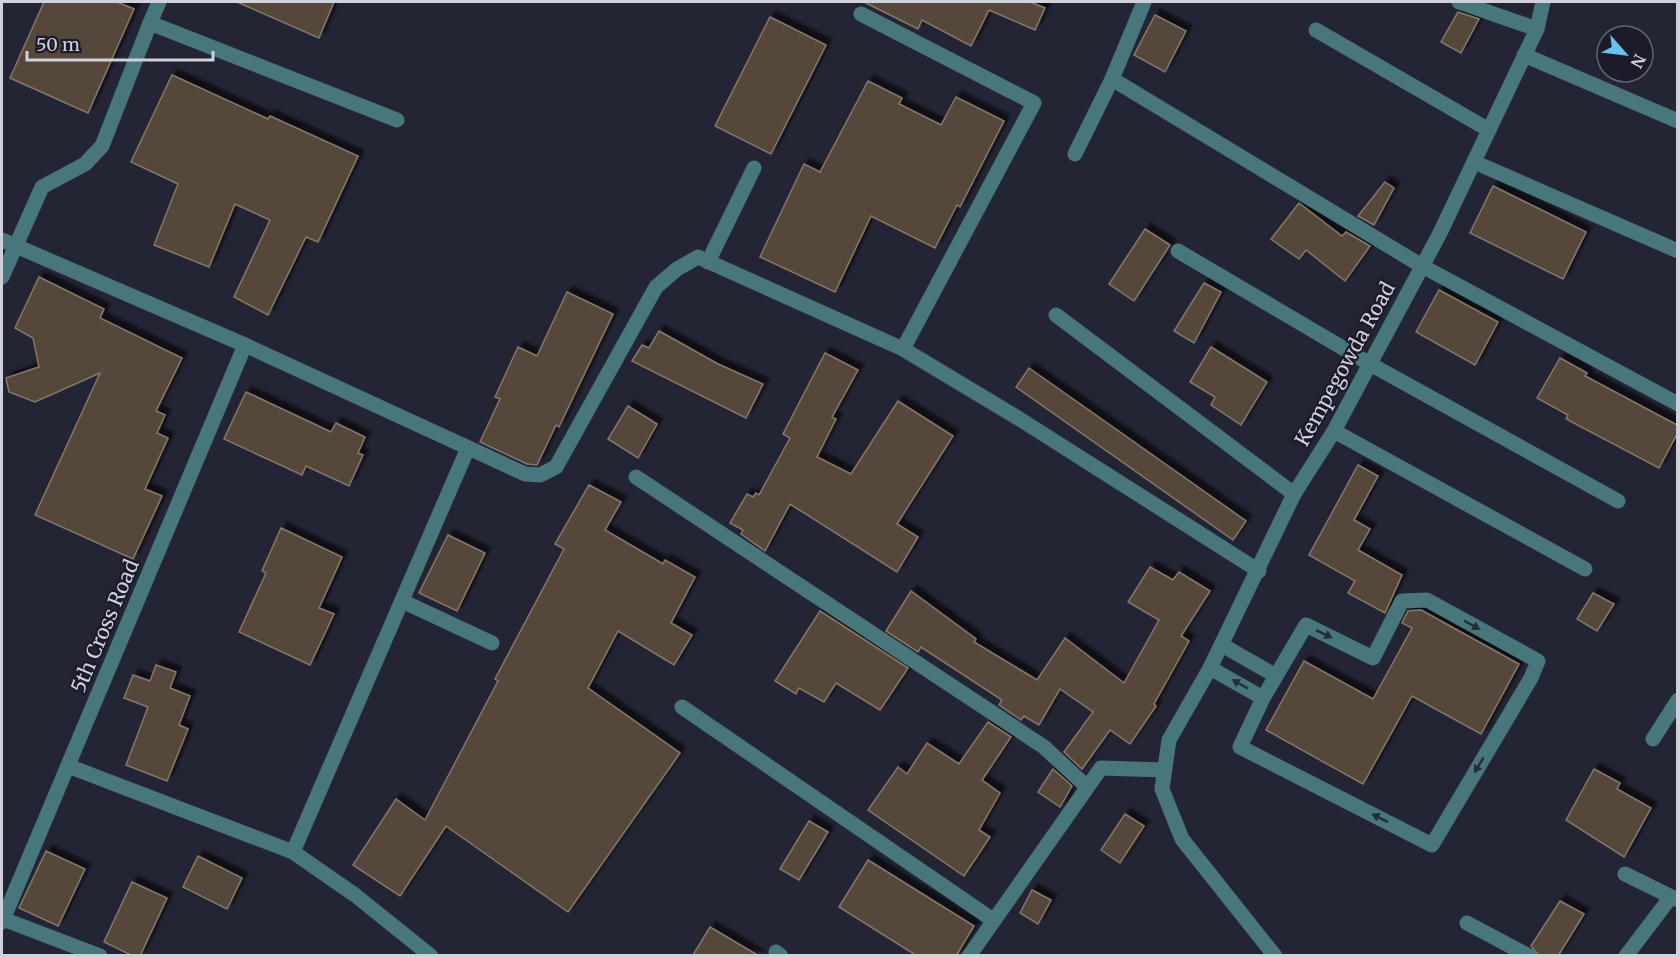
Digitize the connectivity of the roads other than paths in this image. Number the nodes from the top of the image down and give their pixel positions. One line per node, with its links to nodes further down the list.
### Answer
1 (159, 2): 6 (street)
2 (1144, 2): 10 (street)
3 (1459, 2): 7 (street)
4 (1543, 2): 7 (street, Kempegowda Road)
5 (861, 14): 25 (street)
6 (150, 23): 11 (street); 17 (street)
7 (1537, 29): 9 (street, Kempegowda Road)
8 (1316, 30): 13 (street)
9 (1524, 55): 12 (street); 13 (street, Kempegowda Road)
10 (1112, 79): 14 (street); 21 (street)
11 (397, 120)
12 (1677, 122)
13 (1489, 130): 15 (street, Kempegowda Road)
14 (1075, 154)
15 (1474, 162): 19 (street); 21 (street, Kempegowda Road)
16 (754, 168): 20 (street)
17 (8, 243): 22 (street); 24 (street)
18 (1178, 251): 26 (street)
19 (1677, 251)
20 (708, 262): 25 (street); 29 (street)
21 (1422, 266): 26 (street, Kempegowda Road); 27 (street)
22 (2, 277)
23 (1056, 315): 31 (street)
24 (245, 345): 29 (street); 44 (street, 5th Cross Road)
25 (903, 349): 34 (street)
26 (1370, 364): 28 (street, Kempegowda Road); 32 (street)
27 (1677, 404)
28 (1334, 431): 31 (street, Kempegowda Road); 33 (street)
29 (468, 448): 35 (street)
30 (636, 477): 46 (street)
31 (1294, 494): 34 (street, Kempegowda Road)
32 (1618, 501)
33 (1585, 569)
34 (1259, 571): 37 (street, Kempegowda Road)
35 (402, 601): 36 (street); 47 (street)
36 (492, 643)
37 (1222, 645): 38 (street, Kempegowda Road); 39 (street)
38 (1210, 668): 40 (street, one-way to 38); 45 (street, Kempegowda Road)
39 (1276, 676): 40 (street); 40 (street, one-way to 40)
40 (1263, 698)
41 (1677, 700): 43 (street)
42 (682, 707): 50 (street)
43 (1653, 739)
44 (68, 766): 47 (street); 51 (street, 5th Cross Road)
45 (1164, 770): 46 (street); 56 (street)
46 (1087, 787): 50 (street)
47 (293, 852): 54 (street)
48 (1625, 874): 49 (street)
49 (1674, 899): 58 (street)
50 (993, 920): 55 (street)
51 (2, 921): 53 (street)
52 (1467, 923): 57 (street)
53 (100, 956)
54 (432, 956)
55 (969, 956)
56 (1275, 956)
57 (1529, 956)
58 (1626, 956)

